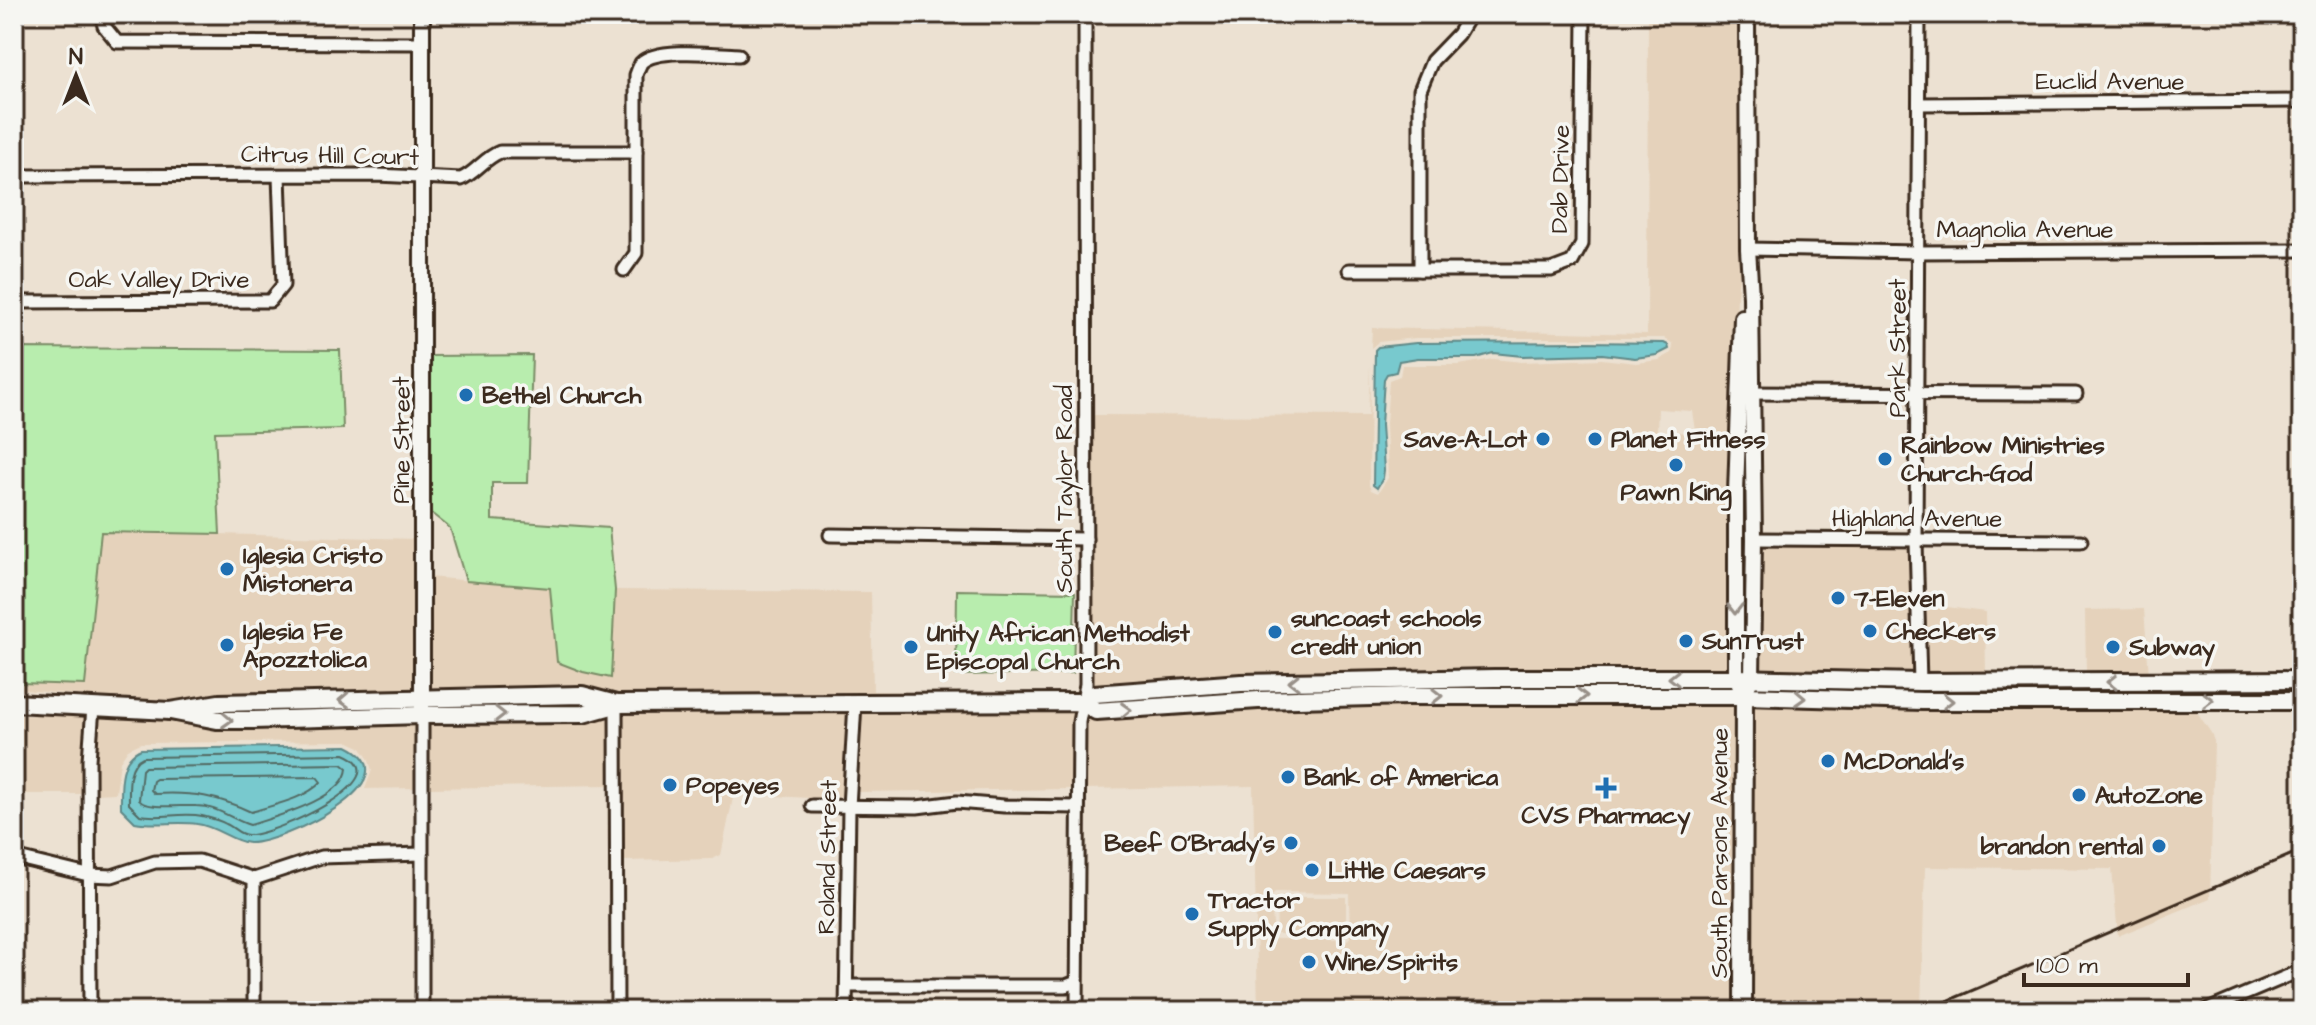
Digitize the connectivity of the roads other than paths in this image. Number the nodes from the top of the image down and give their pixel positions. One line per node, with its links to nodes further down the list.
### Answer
1 (101, 14): 8 (street)
2 (422, 14): 8 (street, Pine Street)
3 (1085, 14): 27 (street, South Taylor Road)
4 (1470, 14): 21 (street)
5 (1584, 14): 21 (street, Dab Drive)
6 (1747, 14): 16 (street, South Parsons Avenue)
7 (1919, 14): 11 (street, Park Street)
8 (422, 43): 15 (street, Pine Street)
9 (739, 55): 12 (street)
10 (2302, 101): 11 (street, Euclid Avenue)
11 (1919, 104): 18 (street, Park Street)
12 (636, 152): 15 (street, Citrus Hill Court); 19 (street)
13 (14, 176): 14 (street, Citrus Hill Court)
14 (279, 176): 15 (street, Citrus Hill Court); 22 (street, Oak Valley Drive)
15 (423, 176): 35 (street, Pine Street)
16 (1748, 249): 18 (street, Magnolia Avenue); 23 (street, South Parsons Avenue)
17 (2302, 250): 18 (street, Magnolia Avenue)
18 (1919, 252): 25 (street, Park Street)
19 (624, 270)
20 (1349, 270): 21 (street, Dab Drive)
21 (1420, 270)
22 (14, 302)
23 (1746, 393): 25 (street); 28 (street, South Parsons Avenue); 31 (street, South Parsons Avenue, one-way to 31)
24 (2076, 394): 25 (street)
25 (1919, 395): 29 (street, Park Street)
26 (830, 535): 27 (street)
27 (1086, 539): 37 (street, South Taylor Road)
28 (1754, 539): 29 (street, Highland Avenue); 31 (street, South Parsons Avenue)
29 (1916, 541): 30 (street, Highland Avenue); 33 (street, Park Street)
30 (2081, 541)
31 (1744, 678): 33 (main road); 34 (street, South Parsons Avenue); 37 (main road, one-way to 37)
32 (2302, 680): 33 (main road, one-way to 33)
33 (1920, 682)
34 (1744, 696): 36 (main road, one-way to 36); 37 (main road, one-way to 34); 60 (main road, South Parsons Avenue)
35 (422, 697): 40 (main road); 42 (main road, one-way to 42); 43 (street, Pine Street)
36 (2302, 701)
37 (1082, 702): 39 (main road); 46 (street, South Taylor Road)
38 (14, 703): 41 (main road)
39 (855, 703): 40 (main road); 45 (street, Roland Street)
40 (616, 704): 43 (main road, one-way to 40); 57 (street)
41 (93, 707): 42 (main road); 49 (street)
42 (170, 711): 43 (main road, one-way to 43)
43 (422, 715): 47 (street, Pine Street)
44 (812, 806): 45 (street)
45 (849, 807): 46 (street); 53 (street, Roland Street)
46 (1078, 807): 52 (street, South Taylor Road)
47 (422, 854): 50 (street); 56 (street, Pine Street)
48 (14, 857): 49 (street)
49 (88, 875): 50 (street); 55 (street)
50 (254, 879): 54 (street)
51 (2302, 970): 61 (street)
52 (1076, 982): 53 (street); 59 (street, South Taylor Road)
53 (847, 986): 58 (street, Roland Street)
54 (254, 999)
55 (90, 1011)
56 (422, 1011)
57 (617, 1011)
58 (846, 1011)
59 (1077, 1011)
60 (1743, 1011)
61 (2205, 1011)

